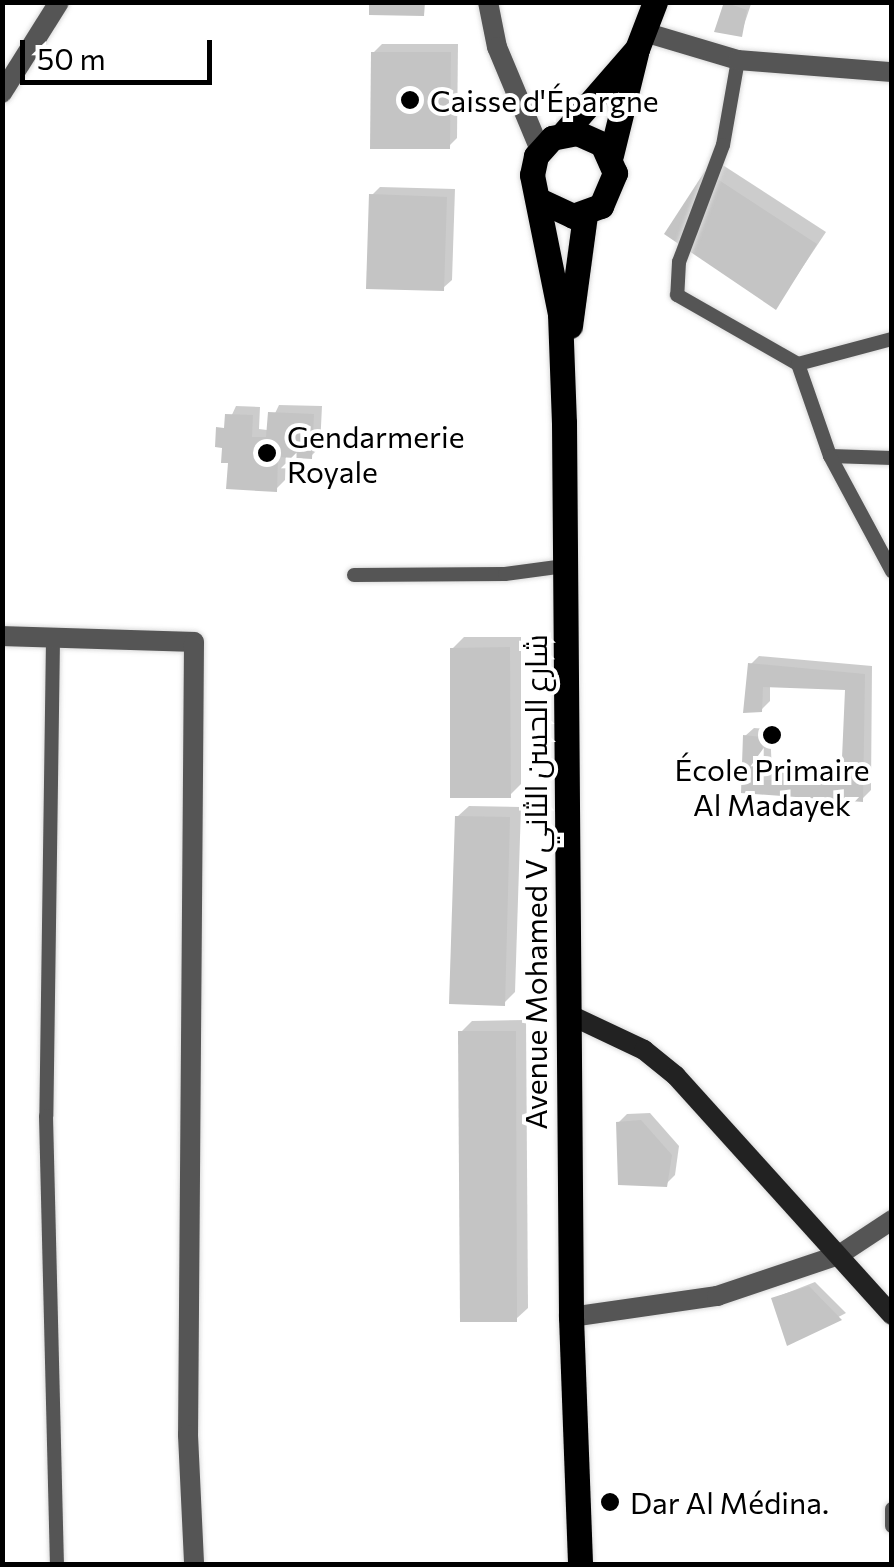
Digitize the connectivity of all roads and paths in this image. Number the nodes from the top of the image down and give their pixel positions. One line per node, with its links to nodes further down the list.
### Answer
1 (59, 2): 7 (street)
2 (488, 2): 9 (street)
3 (655, 2): 4 (main road)
4 (640, 41): 5 (street); 8 (main road); 10 (main road)
5 (738, 60): 6 (street); 14 (lane)
6 (892, 72)
7 (2, 93)
8 (562, 134): 9 (main road); 10 (main road)
9 (540, 150): 11 (main road)
10 (611, 155): 12 (main road)
11 (541, 200): 12 (main road); 15 (main road, Avenue Mohamed V شارع الحسن الثاني)
12 (585, 215): 15 (main road)
13 (892, 339): 14 (lane)
14 (798, 364): 16 (lane)
15 (562, 380): 18 (main road, Avenue Mohamed V شارع الحسن الثاني)
16 (830, 456): 17 (lane); 19 (lane)
17 (892, 458)
18 (564, 566): 20 (lane); 23 (main road, Avenue Mohamed V شارع الحسن الثاني)
19 (892, 571)
20 (354, 575)
21 (2, 636): 22 (street)
22 (53, 639): 30 (lane); 31 (street)
23 (568, 1014): 25 (street); 27 (main road, Avenue Mohamed V شارع الحسن الثاني)
24 (892, 1220): 25 (street)
25 (839, 1255): 26 (street); 27 (street)
26 (892, 1315)
27 (570, 1317): 32 (main road, Avenue Mohamed V شارع الحسن الثاني)
28 (892, 1509): 29 (lane)
29 (892, 1526)
30 (57, 1564)
31 (194, 1564)
32 (580, 1564)

